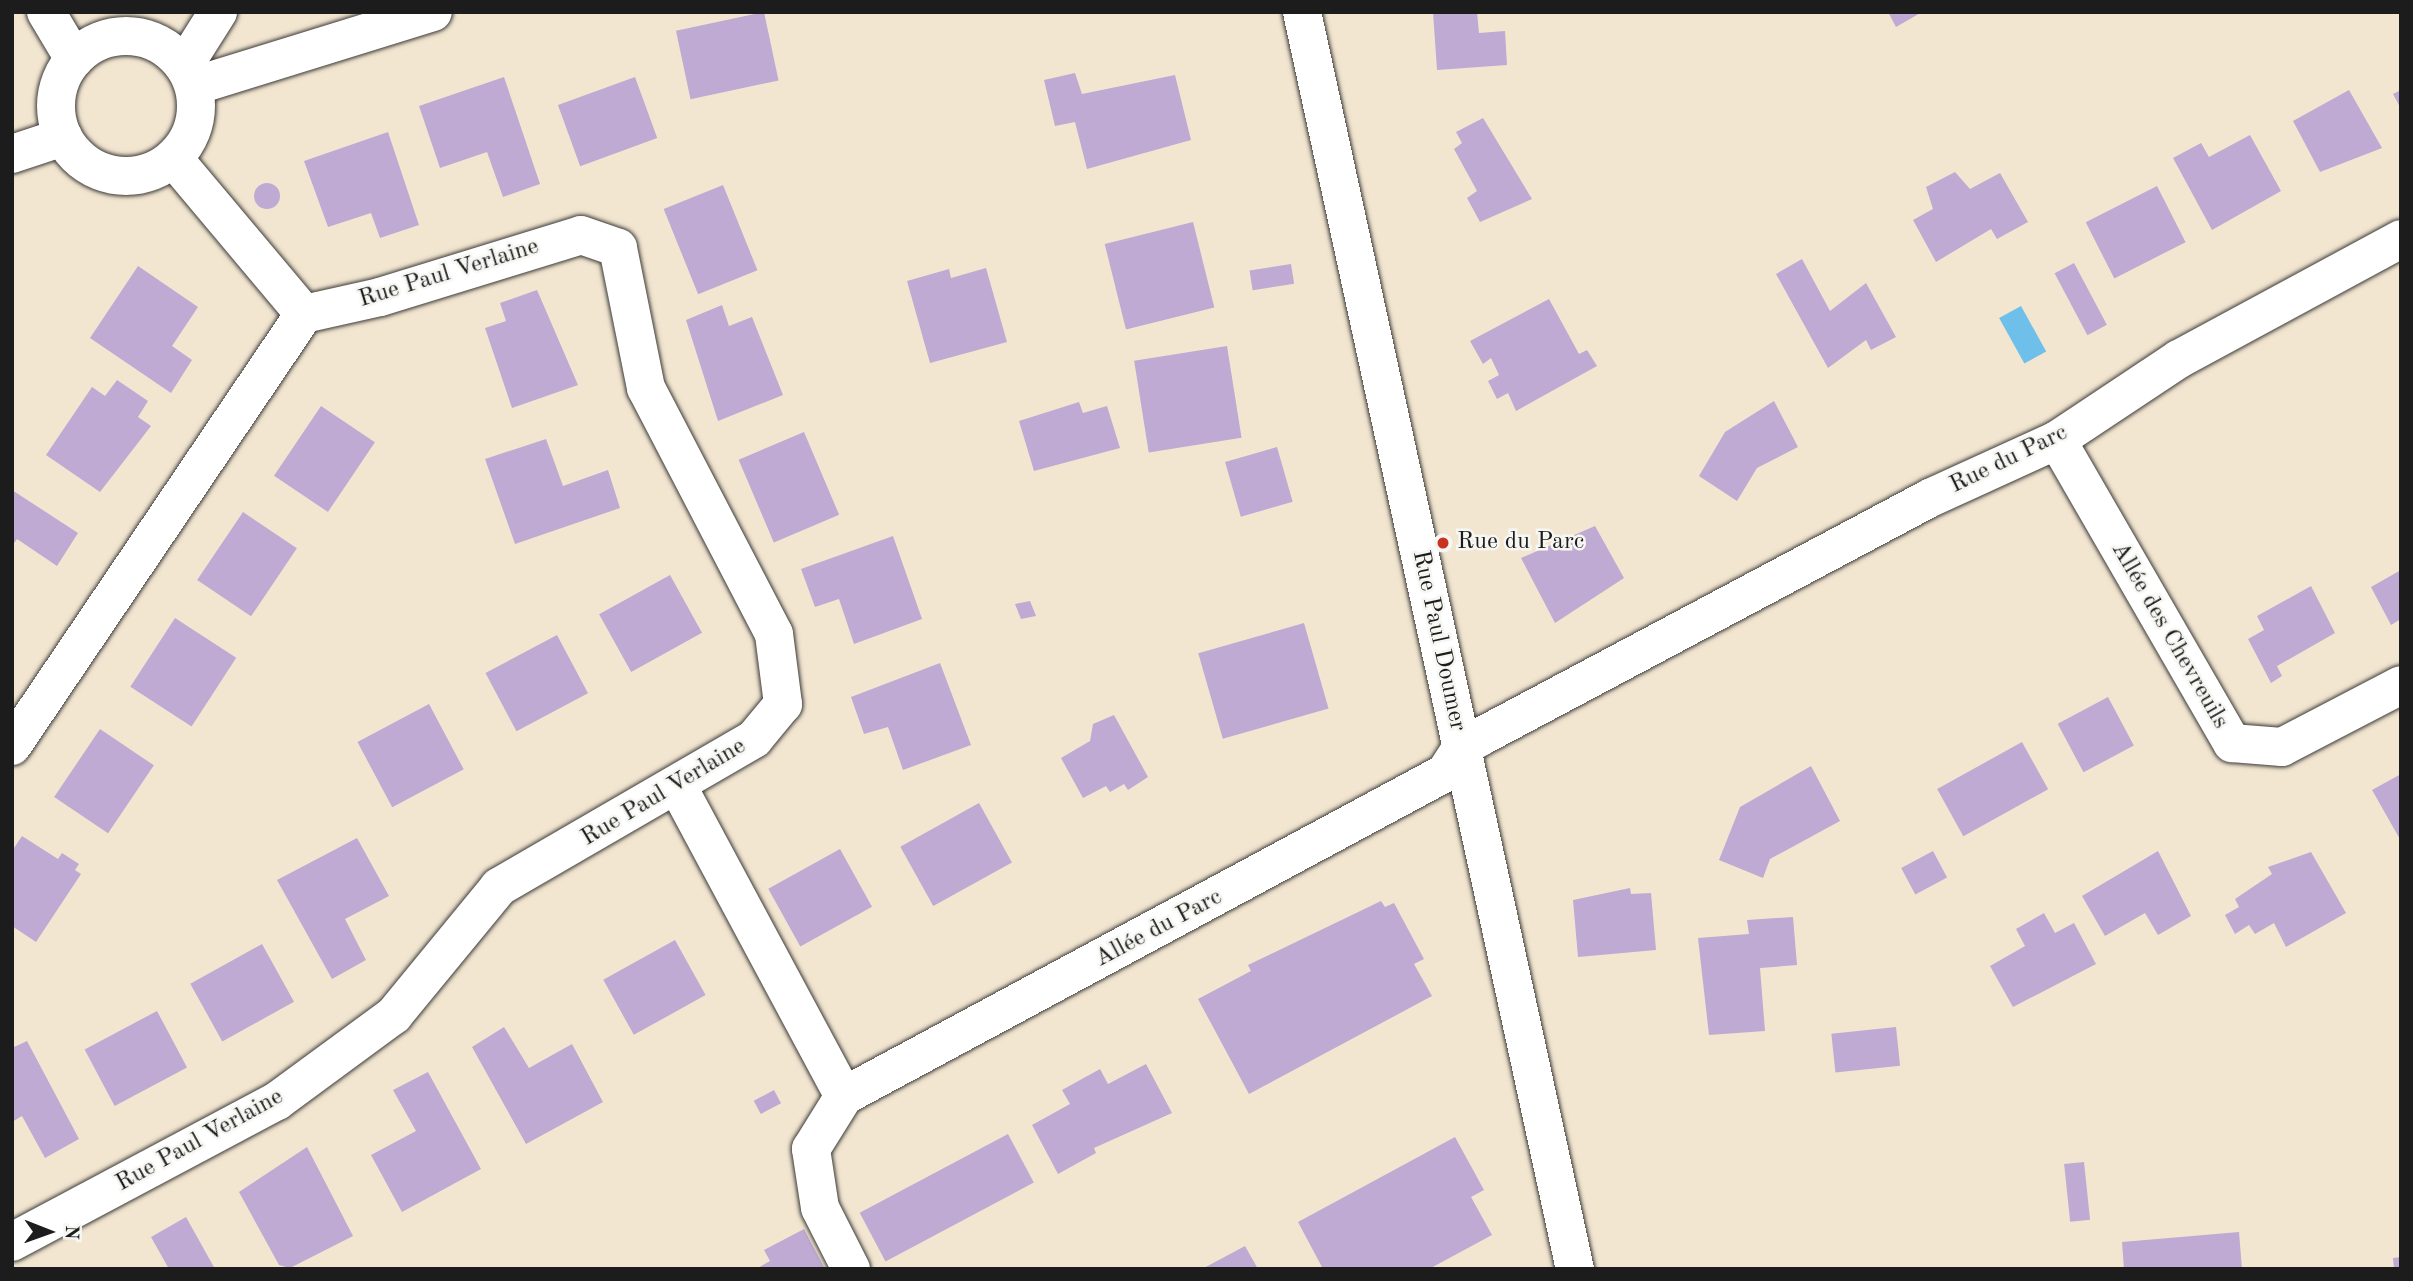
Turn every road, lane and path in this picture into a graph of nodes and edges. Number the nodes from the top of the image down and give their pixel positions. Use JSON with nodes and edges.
{"nodes":[{"id":1,"x":46,"y":12,"type":"edge"},
{"id":2,"x":218,"y":12,"type":"edge"},
{"id":3,"x":433,"y":12,"type":"edge"},
{"id":4,"x":1302,"y":12,"type":"edge"},
{"id":5,"x":74,"y":59,"type":"junction"},
{"id":6,"x":189,"y":76,"type":"junction"},
{"id":7,"x":63,"y":137,"type":"junction"},
{"id":8,"x":12,"y":154,"type":"edge"},
{"id":9,"x":174,"y":159,"type":"junction"},
{"id":10,"x":2401,"y":239,"type":"edge"},
{"id":11,"x":304,"y":314,"type":"junction"},
{"id":12,"x":2057,"y":440,"type":"junction"},
{"id":13,"x":2401,"y":685,"type":"edge"},
{"id":14,"x":12,"y":746,"type":"edge"},
{"id":15,"x":1461,"y":748,"type":"junction"},
{"id":16,"x":678,"y":787,"type":"junction"},
{"id":17,"x":844,"y":1096,"type":"junction"},
{"id":18,"x":12,"y":1242,"type":"edge"},
{"id":19,"x":851,"y":1269,"type":"edge"},
{"id":20,"x":1575,"y":1269,"type":"edge"}],
"edges":[{"from":1,"to":5,"type":"street"},
{"from":2,"to":6,"type":"street"},
{"from":3,"to":6,"type":"street"},
{"from":4,"to":15,"type":"street","name":"Rue Paul Doumer"},
{"from":5,"to":6,"type":"street"},
{"from":5,"to":7,"type":"street"},
{"from":6,"to":9,"type":"street"},
{"from":7,"to":8,"type":"street"},
{"from":7,"to":9,"type":"street"},
{"from":9,"to":11,"type":"street"},
{"from":10,"to":12,"type":"street","name":"Rue du Parc"},
{"from":11,"to":14,"type":"street"},
{"from":11,"to":16,"type":"street","name":"Rue Paul Verlaine"},
{"from":12,"to":13,"type":"street","name":"Allée des Chevreuils"},
{"from":12,"to":15,"type":"street","name":"Rue du Parc"},
{"from":15,"to":17,"type":"street","name":"Allée du Parc"},
{"from":15,"to":20,"type":"street","name":"Rue Paul Doumer"},
{"from":16,"to":17,"type":"street"},
{"from":16,"to":18,"type":"street","name":"Rue Paul Verlaine"},
{"from":17,"to":19,"type":"street"}]}
